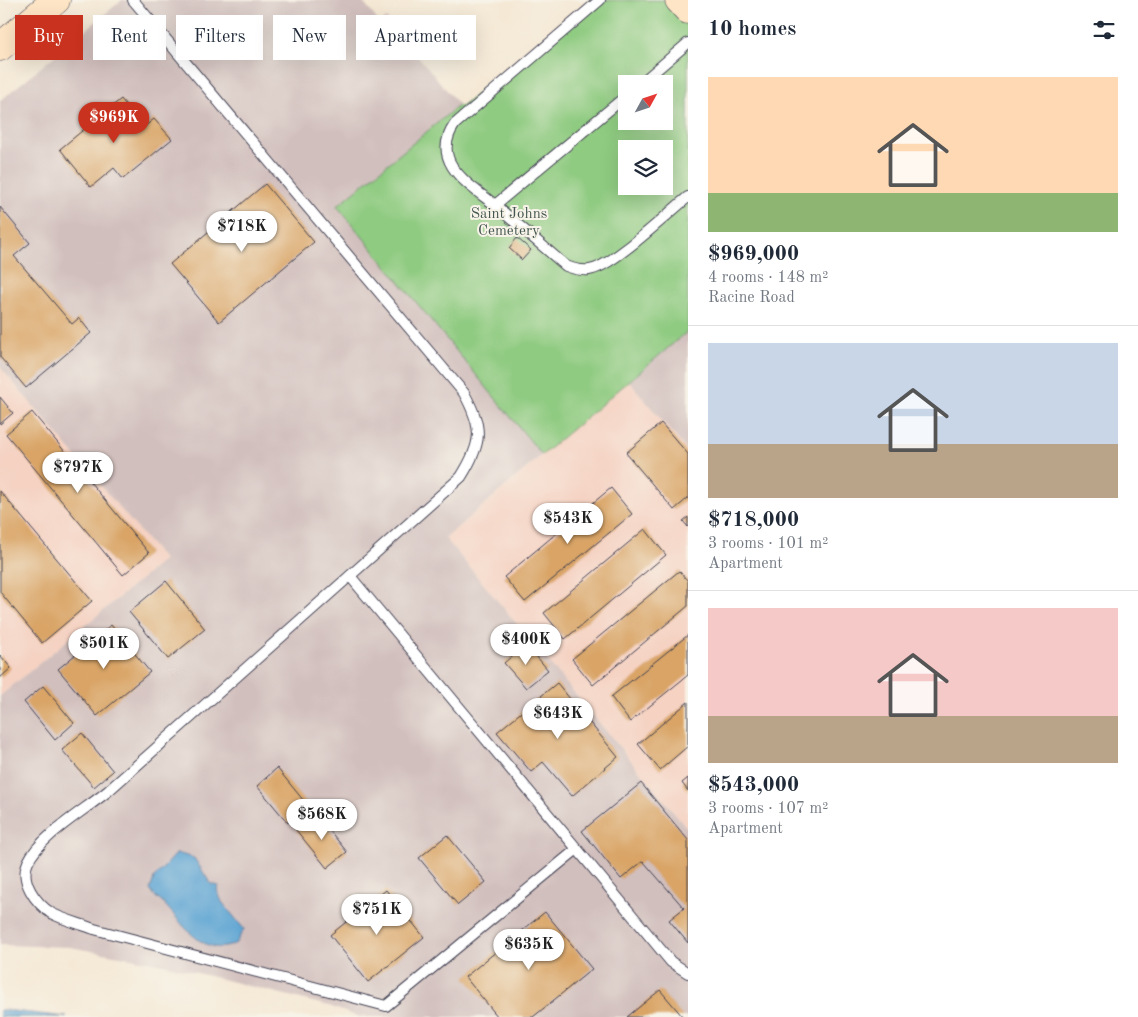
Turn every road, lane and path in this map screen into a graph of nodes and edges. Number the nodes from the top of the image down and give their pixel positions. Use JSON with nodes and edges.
{"nodes":[{"id":1,"x":56,"y":0,"type":"edge"},
{"id":2,"x":133,"y":0,"type":"edge"},
{"id":3,"x":600,"y":0,"type":"edge"},
{"id":4,"x":679,"y":0,"type":"edge"},
{"id":5,"x":688,"y":10,"type":"edge"},
{"id":6,"x":688,"y":43,"type":"edge"},
{"id":7,"x":0,"y":47,"type":"edge"},
{"id":8,"x":651,"y":75,"type":"edge"},
{"id":9,"x":618,"y":103,"type":"edge"},
{"id":10,"x":688,"y":197,"type":"edge"},
{"id":11,"x":495,"y":205,"type":"junction"},
{"id":12,"x":350,"y":576,"type":"junction"},
{"id":13,"x":577,"y":849,"type":"junction"},
{"id":14,"x":688,"y":974,"type":"edge"}],
"edges":[{"from":1,"to":7,"type":"main road"},
{"from":2,"to":12,"type":"lane"},
{"from":3,"to":11,"type":"lane"},
{"from":4,"to":5,"type":"main road"},
{"from":6,"to":8,"type":"lane"},
{"from":9,"to":11,"type":"lane"},
{"from":10,"to":11,"type":"lane"},
{"from":12,"to":13,"type":"lane"},
{"from":12,"to":13,"type":"lane"},
{"from":13,"to":14,"type":"lane"}]}
